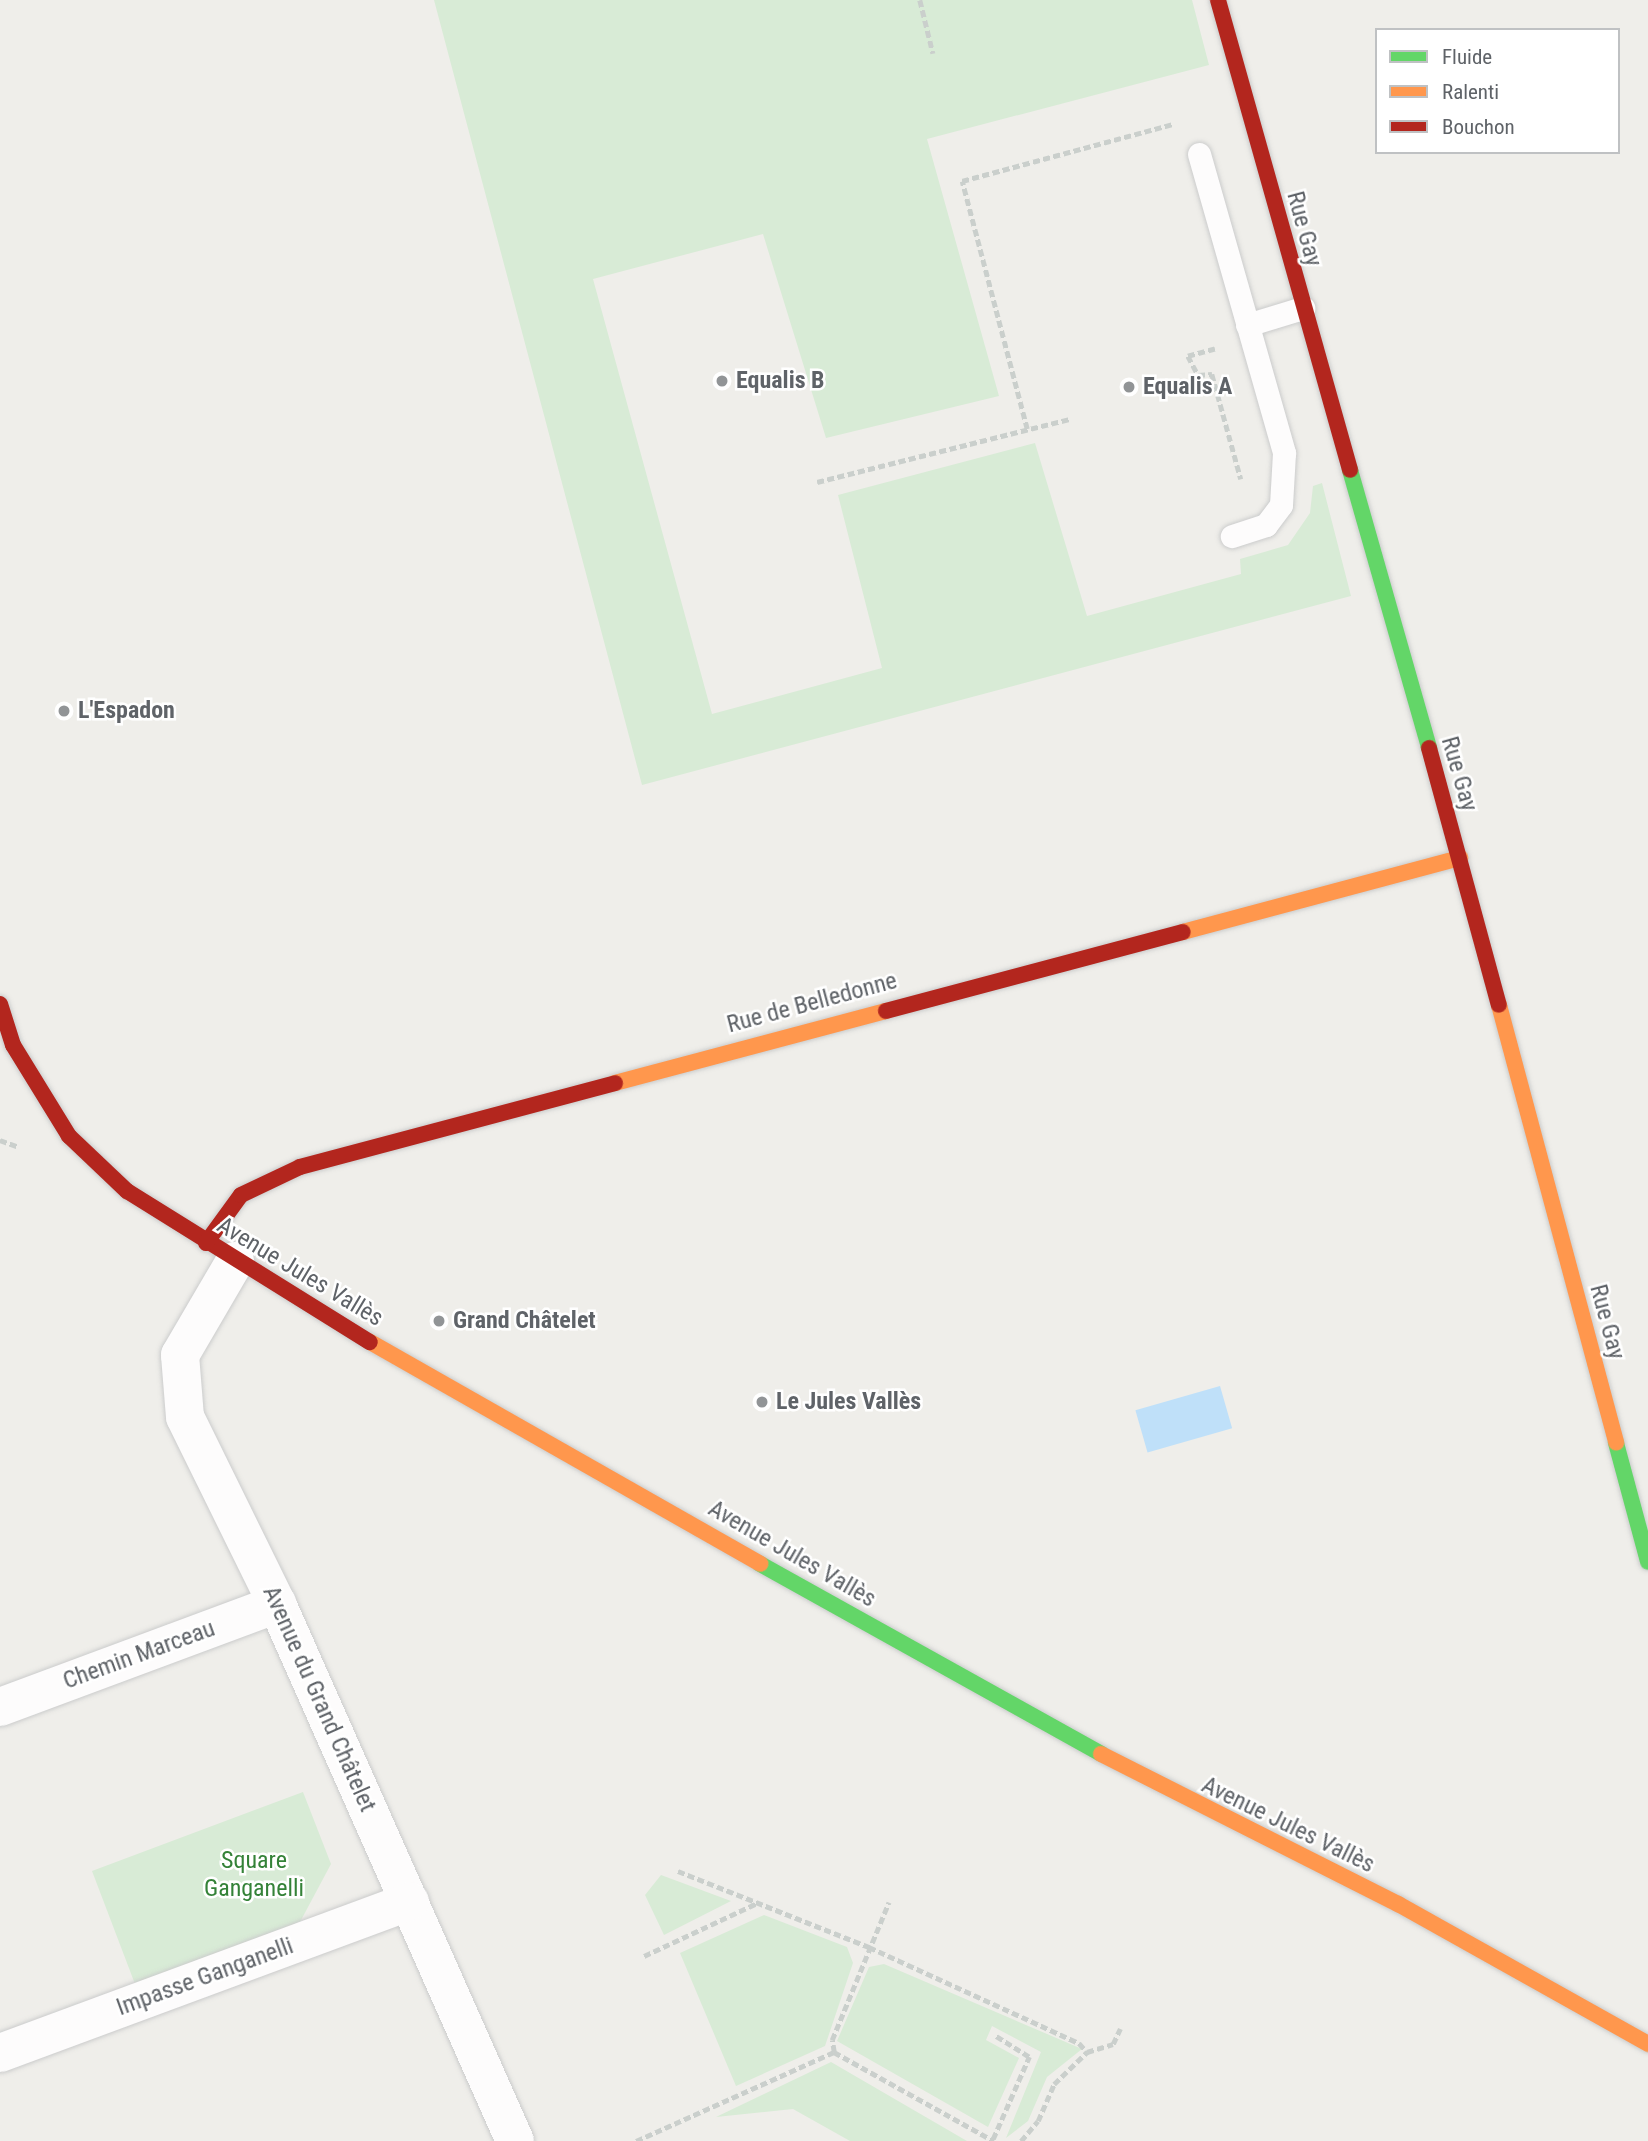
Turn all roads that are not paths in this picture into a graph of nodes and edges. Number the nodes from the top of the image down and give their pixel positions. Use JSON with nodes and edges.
{"nodes":[{"id":1,"x":1218,"y":0,"type":"edge"},
{"id":2,"x":1199,"y":154,"type":"road end"},
{"id":3,"x":1303,"y":309,"type":"junction"},
{"id":4,"x":1247,"y":325,"type":"junction"},
{"id":5,"x":1232,"y":536,"type":"dead end"},
{"id":6,"x":1460,"y":858,"type":"junction"},
{"id":7,"x":0,"y":1004,"type":"edge"},
{"id":8,"x":221,"y":1252,"type":"junction"},
{"id":9,"x":1648,"y":1562,"type":"edge"},
{"id":10,"x":277,"y":1604,"type":"junction"},
{"id":11,"x":0,"y":1707,"type":"edge"},
{"id":12,"x":410,"y":1901,"type":"junction"},
{"id":13,"x":1648,"y":2043,"type":"edge"},
{"id":14,"x":0,"y":2053,"type":"edge"},
{"id":15,"x":515,"y":2141,"type":"edge"}],
"edges":[{"from":1,"to":3,"type":"street","name":"Rue Gay"},
{"from":2,"to":4,"type":"lane"},
{"from":3,"to":4,"type":"lane"},
{"from":3,"to":6,"type":"street","name":"Rue Gay"},
{"from":4,"to":5,"type":"lane"},
{"from":6,"to":8,"type":"street","name":"Rue de Belledonne"},
{"from":6,"to":9,"type":"street","name":"Rue Gay"},
{"from":7,"to":8,"type":"street","name":"Avenue Jules Vallès"},
{"from":8,"to":10,"type":"street","name":"Avenue du Grand Châtelet"},
{"from":8,"to":13,"type":"street","name":"Avenue Jules Vallès"},
{"from":10,"to":11,"type":"street","name":"Chemin Marceau"},
{"from":10,"to":12,"type":"street","name":"Avenue du Grand Châtelet"},
{"from":12,"to":14,"type":"street","name":"Impasse Ganganelli"},
{"from":12,"to":15,"type":"street","name":"Avenue du Grand Châtelet"}]}
